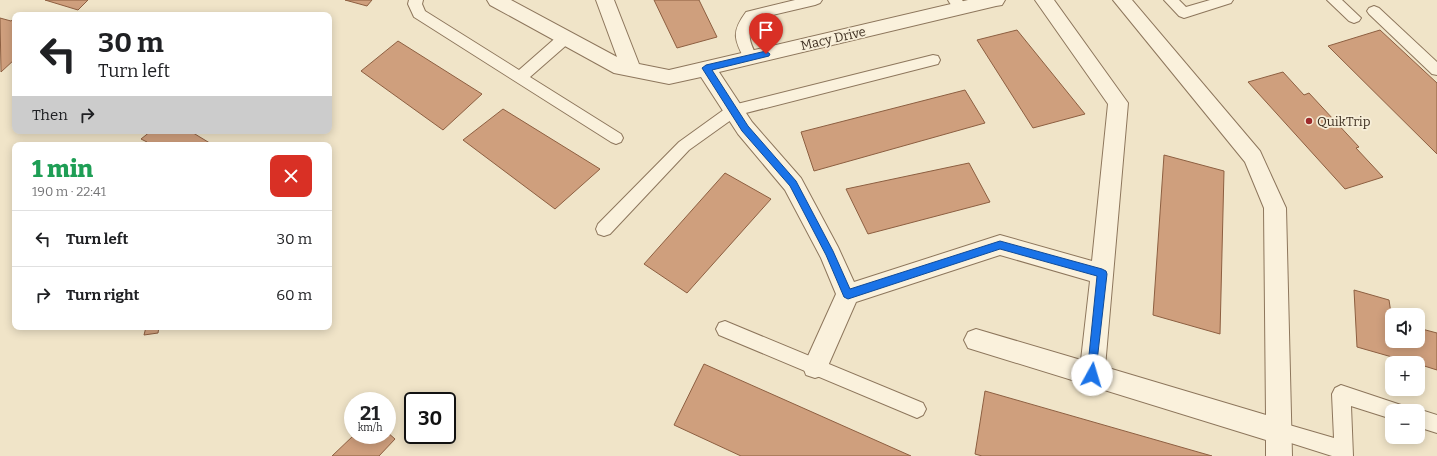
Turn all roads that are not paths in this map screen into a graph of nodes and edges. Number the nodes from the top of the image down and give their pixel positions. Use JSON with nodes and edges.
{"nodes":[{"id":1,"x":416,"y":0,"type":"edge"},
{"id":2,"x":496,"y":0,"type":"edge"},
{"id":3,"x":605,"y":0,"type":"edge"},
{"id":4,"x":815,"y":0,"type":"edge"},
{"id":5,"x":996,"y":0,"type":"edge"},
{"id":6,"x":1044,"y":0,"type":"edge"},
{"id":7,"x":1122,"y":0,"type":"edge"},
{"id":8,"x":1171,"y":0,"type":"edge"},
{"id":9,"x":1226,"y":0,"type":"edge"},
{"id":10,"x":1334,"y":0,"type":"edge"},
{"id":11,"x":958,"y":4,"type":"edge"},
{"id":12,"x":1374,"y":11,"type":"dead end"},
{"id":13,"x":1354,"y":18,"type":"dead end"},
{"id":14,"x":565,"y":38,"type":"junction"},
{"id":15,"x":751,"y":58,"type":"junction"},
{"id":16,"x":933,"y":60,"type":"dead end"},
{"id":17,"x":706,"y":68,"type":"junction"},
{"id":18,"x":632,"y":70,"type":"junction"},
{"id":19,"x":1437,"y":70,"type":"edge"},
{"id":20,"x":520,"y":77,"type":"junction"},
{"id":21,"x":734,"y":110,"type":"junction"},
{"id":22,"x":616,"y":138,"type":"dead end"},
{"id":23,"x":604,"y":229,"type":"dead end"},
{"id":24,"x":1102,"y":274,"type":"junction"},
{"id":25,"x":848,"y":294,"type":"junction"},
{"id":26,"x":725,"y":329,"type":"dead end"},
{"id":27,"x":976,"y":340,"type":"dead end"},
{"id":28,"x":815,"y":367,"type":"junction"},
{"id":29,"x":1092,"y":375,"type":"junction"},
{"id":30,"x":1385,"y":408,"type":"edge"},
{"id":31,"x":917,"y":409,"type":"dead end"},
{"id":32,"x":1425,"y":420,"type":"edge"},
{"id":33,"x":1437,"y":424,"type":"edge"},
{"id":34,"x":1278,"y":431,"type":"junction"},
{"id":35,"x":1343,"y":453,"type":"edge"},
{"id":36,"x":1279,"y":456,"type":"edge"}],
"edges":[{"from":1,"to":20,"type":"lane"},
{"from":2,"to":14,"type":"street","name":"Macy Drive"},
{"from":3,"to":18,"type":"street"},
{"from":4,"to":15,"type":"lane"},
{"from":5,"to":11,"type":"street","name":"Macy Drive"},
{"from":6,"to":24,"type":"street"},
{"from":7,"to":34,"type":"street"},
{"from":8,"to":9,"type":"lane"},
{"from":10,"to":13,"type":"lane"},
{"from":11,"to":15,"type":"street","name":"Macy Drive"},
{"from":12,"to":19,"type":"lane"},
{"from":14,"to":18,"type":"street","name":"Macy Drive"},
{"from":14,"to":20,"type":"lane"},
{"from":15,"to":17,"type":"street","name":"Macy Drive"},
{"from":16,"to":21,"type":"lane"},
{"from":17,"to":18,"type":"street","name":"Macy Drive"},
{"from":17,"to":21,"type":"street"},
{"from":20,"to":22,"type":"lane"},
{"from":21,"to":23,"type":"lane"},
{"from":21,"to":25,"type":"street"},
{"from":24,"to":25,"type":"street"},
{"from":24,"to":29,"type":"street"},
{"from":25,"to":28,"type":"street"},
{"from":26,"to":28,"type":"lane"},
{"from":27,"to":29,"type":"street"},
{"from":28,"to":31,"type":"lane"},
{"from":29,"to":34,"type":"street"},
{"from":30,"to":35,"type":"lane"},
{"from":32,"to":33,"type":"lane"},
{"from":34,"to":35,"type":"lane"},
{"from":34,"to":36,"type":"street"}]}
